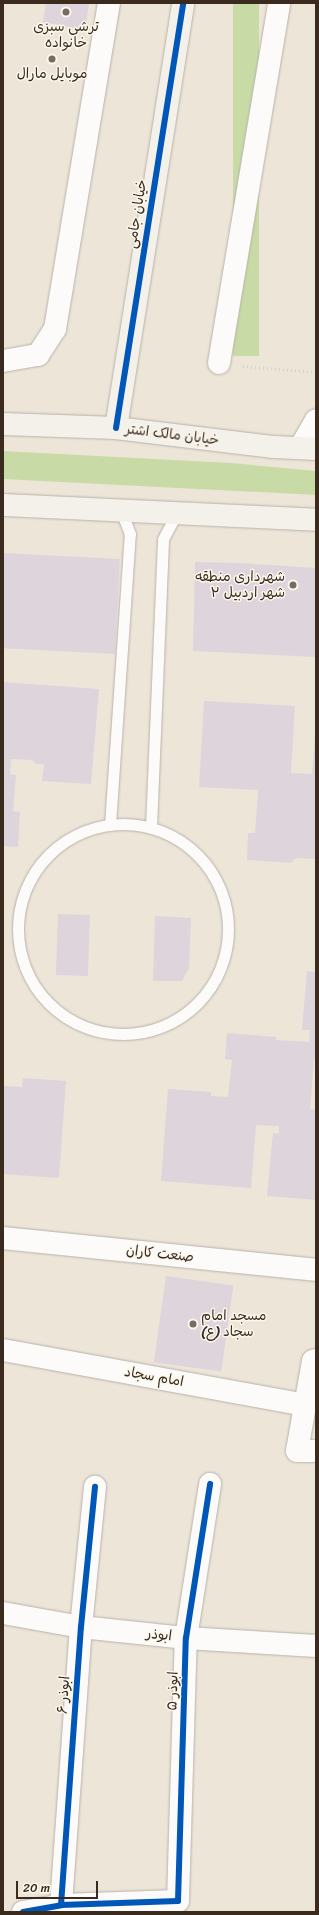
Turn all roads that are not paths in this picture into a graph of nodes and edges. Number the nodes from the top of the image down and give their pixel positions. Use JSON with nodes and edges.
{"nodes":[{"id":1,"x":109,"y":3,"type":"edge"},
{"id":2,"x":183,"y":3,"type":"edge"},
{"id":3,"x":279,"y":3,"type":"edge"},
{"id":4,"x":3,"y":362,"type":"edge"},
{"id":5,"x":219,"y":364,"type":"road end"},
{"id":6,"x":316,"y":420,"type":"edge"},
{"id":7,"x":3,"y":424,"type":"edge"},
{"id":8,"x":116,"y":428,"type":"junction"},
{"id":9,"x":308,"y":448,"type":"edge"},
{"id":10,"x":3,"y":505,"type":"edge"},
{"id":11,"x":120,"y":511,"type":"junction"},
{"id":12,"x":177,"y":513,"type":"junction"},
{"id":13,"x":316,"y":520,"type":"edge"},
{"id":14,"x":110,"y":825,"type":"junction"},
{"id":15,"x":151,"y":827,"type":"junction"},
{"id":16,"x":3,"y":1238,"type":"edge"},
{"id":17,"x":316,"y":1270,"type":"edge"},
{"id":18,"x":3,"y":1350,"type":"edge"},
{"id":19,"x":316,"y":1360,"type":"edge"},
{"id":20,"x":305,"y":1405,"type":"junction"},
{"id":21,"x":306,"y":1451,"type":"edge"},
{"id":22,"x":210,"y":1484,"type":"dead end"},
{"id":23,"x":95,"y":1487,"type":"dead end"},
{"id":24,"x":3,"y":1612,"type":"edge"},
{"id":25,"x":81,"y":1627,"type":"junction"},
{"id":26,"x":186,"y":1638,"type":"junction"},
{"id":27,"x":316,"y":1646,"type":"edge"},
{"id":28,"x":61,"y":1905,"type":"junction"},
{"id":29,"x":23,"y":1912,"type":"edge"}],
"edges":[{"from":1,"to":4,"type":"street"},
{"from":2,"to":8,"type":"main road","name":"خیابان جامی"},
{"from":3,"to":5,"type":"street"},
{"from":6,"to":9,"type":"street"},
{"from":7,"to":8,"type":"main road","name":"خیابان مالک اشتر"},
{"from":8,"to":9,"type":"main road","name":"خیابان مالک اشتر"},
{"from":10,"to":11,"type":"main road"},
{"from":11,"to":12,"type":"main road"},
{"from":11,"to":14,"type":"lane"},
{"from":12,"to":13,"type":"main road"},
{"from":12,"to":15,"type":"lane"},
{"from":14,"to":15,"type":"lane"},
{"from":14,"to":15,"type":"lane"},
{"from":16,"to":17,"type":"street","name":"صنعت کاران"},
{"from":18,"to":20,"type":"street","name":"امام سجاد"},
{"from":19,"to":20,"type":"street"},
{"from":20,"to":21,"type":"street"},
{"from":22,"to":26,"type":"street","name":"ابوذر ۵"},
{"from":23,"to":25,"type":"street","name":"ابوذر ۶"},
{"from":24,"to":25,"type":"street","name":"ابوذر"},
{"from":25,"to":26,"type":"street","name":"ابوذر"},
{"from":25,"to":28,"type":"street","name":"ابوذر ۶"},
{"from":26,"to":27,"type":"street","name":"ابوذر"},
{"from":26,"to":28,"type":"street","name":"ابوذر ۵"},
{"from":28,"to":29,"type":"street"}]}
